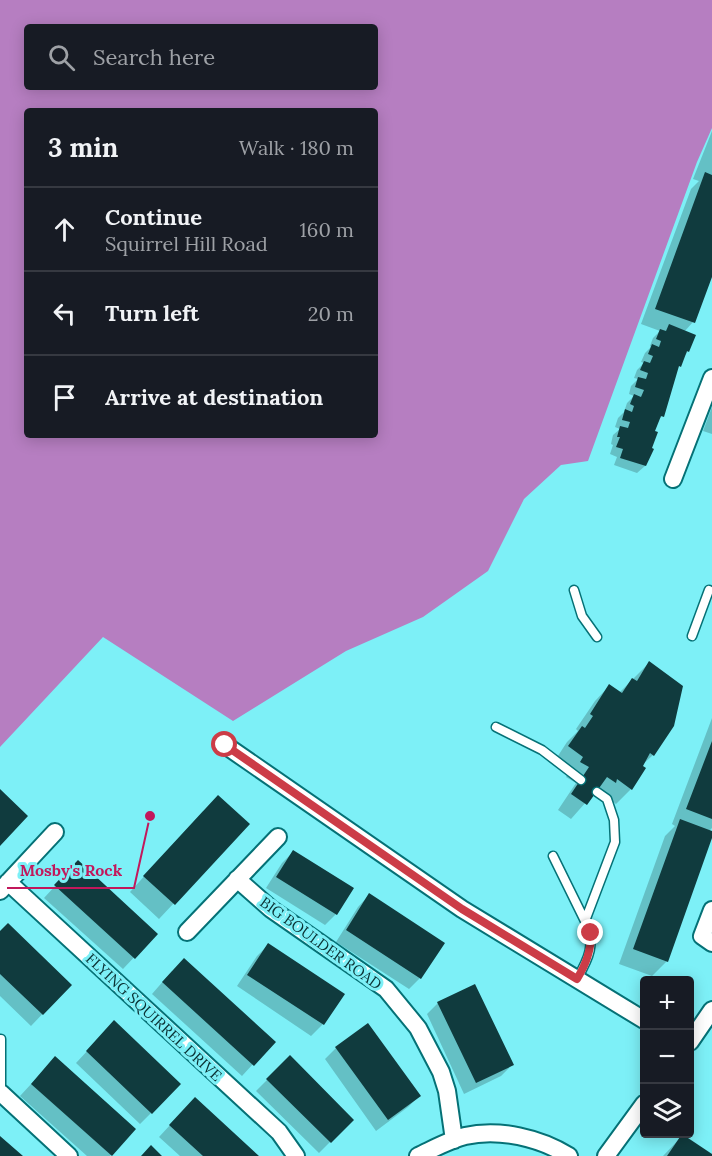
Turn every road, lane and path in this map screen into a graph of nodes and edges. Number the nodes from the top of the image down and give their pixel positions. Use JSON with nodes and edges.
{"nodes":[{"id":1,"x":712,"y":378,"type":"edge"},
{"id":2,"x":673,"y":479,"type":"dead end"},
{"id":3,"x":574,"y":590,"type":"dead end"},
{"id":4,"x":709,"y":590,"type":"dead end"},
{"id":5,"x":692,"y":636,"type":"dead end"},
{"id":6,"x":597,"y":637,"type":"dead end"},
{"id":7,"x":496,"y":727,"type":"dead end"},
{"id":8,"x":225,"y":745,"type":"dead end"},
{"id":9,"x":581,"y":780,"type":"dead end"},
{"id":10,"x":597,"y":792,"type":"dead end"},
{"id":11,"x":55,"y":832,"type":"dead end"},
{"id":12,"x":278,"y":837,"type":"dead end"},
{"id":13,"x":553,"y":856,"type":"dead end"},
{"id":14,"x":237,"y":879,"type":"junction"},
{"id":15,"x":4,"y":887,"type":"edge"},
{"id":16,"x":712,"y":910,"type":"edge"},
{"id":17,"x":585,"y":921,"type":"junction"},
{"id":18,"x":187,"y":932,"type":"dead end"},
{"id":19,"x":712,"y":943,"type":"edge"},
{"id":20,"x":577,"y":979,"type":"junction"},
{"id":21,"x":712,"y":1010,"type":"edge"},
{"id":22,"x":640,"y":1017,"type":"edge"},
{"id":23,"x":694,"y":1036,"type":"edge"},
{"id":24,"x":1,"y":1039,"type":"edge"},
{"id":25,"x":0,"y":1093,"type":"edge"},
{"id":26,"x":640,"y":1111,"type":"edge"},
{"id":27,"x":454,"y":1140,"type":"junction"},
{"id":28,"x":69,"y":1156,"type":"edge"},
{"id":29,"x":296,"y":1156,"type":"edge"},
{"id":30,"x":418,"y":1156,"type":"edge"},
{"id":31,"x":569,"y":1156,"type":"edge"},
{"id":32,"x":606,"y":1156,"type":"edge"}],
"edges":[{"from":1,"to":2,"type":"street"},
{"from":3,"to":6,"type":"lane"},
{"from":4,"to":5,"type":"lane"},
{"from":7,"to":9,"type":"lane"},
{"from":8,"to":20,"type":"street"},
{"from":10,"to":17,"type":"lane"},
{"from":11,"to":15,"type":"street","name":"FLYING SQUIRREL DRIVE"},
{"from":12,"to":14,"type":"street"},
{"from":13,"to":17,"type":"lane"},
{"from":14,"to":18,"type":"street"},
{"from":14,"to":27,"type":"street","name":"BIG BOULDER ROAD"},
{"from":15,"to":29,"type":"street","name":"FLYING SQUIRREL DRIVE"},
{"from":16,"to":19,"type":"street"},
{"from":17,"to":20,"type":"lane"},
{"from":20,"to":22,"type":"street"},
{"from":21,"to":23,"type":"street"},
{"from":24,"to":25,"type":"lane"},
{"from":25,"to":28,"type":"street"},
{"from":26,"to":32,"type":"street"},
{"from":27,"to":30,"type":"street"},
{"from":27,"to":31,"type":"street"}]}
